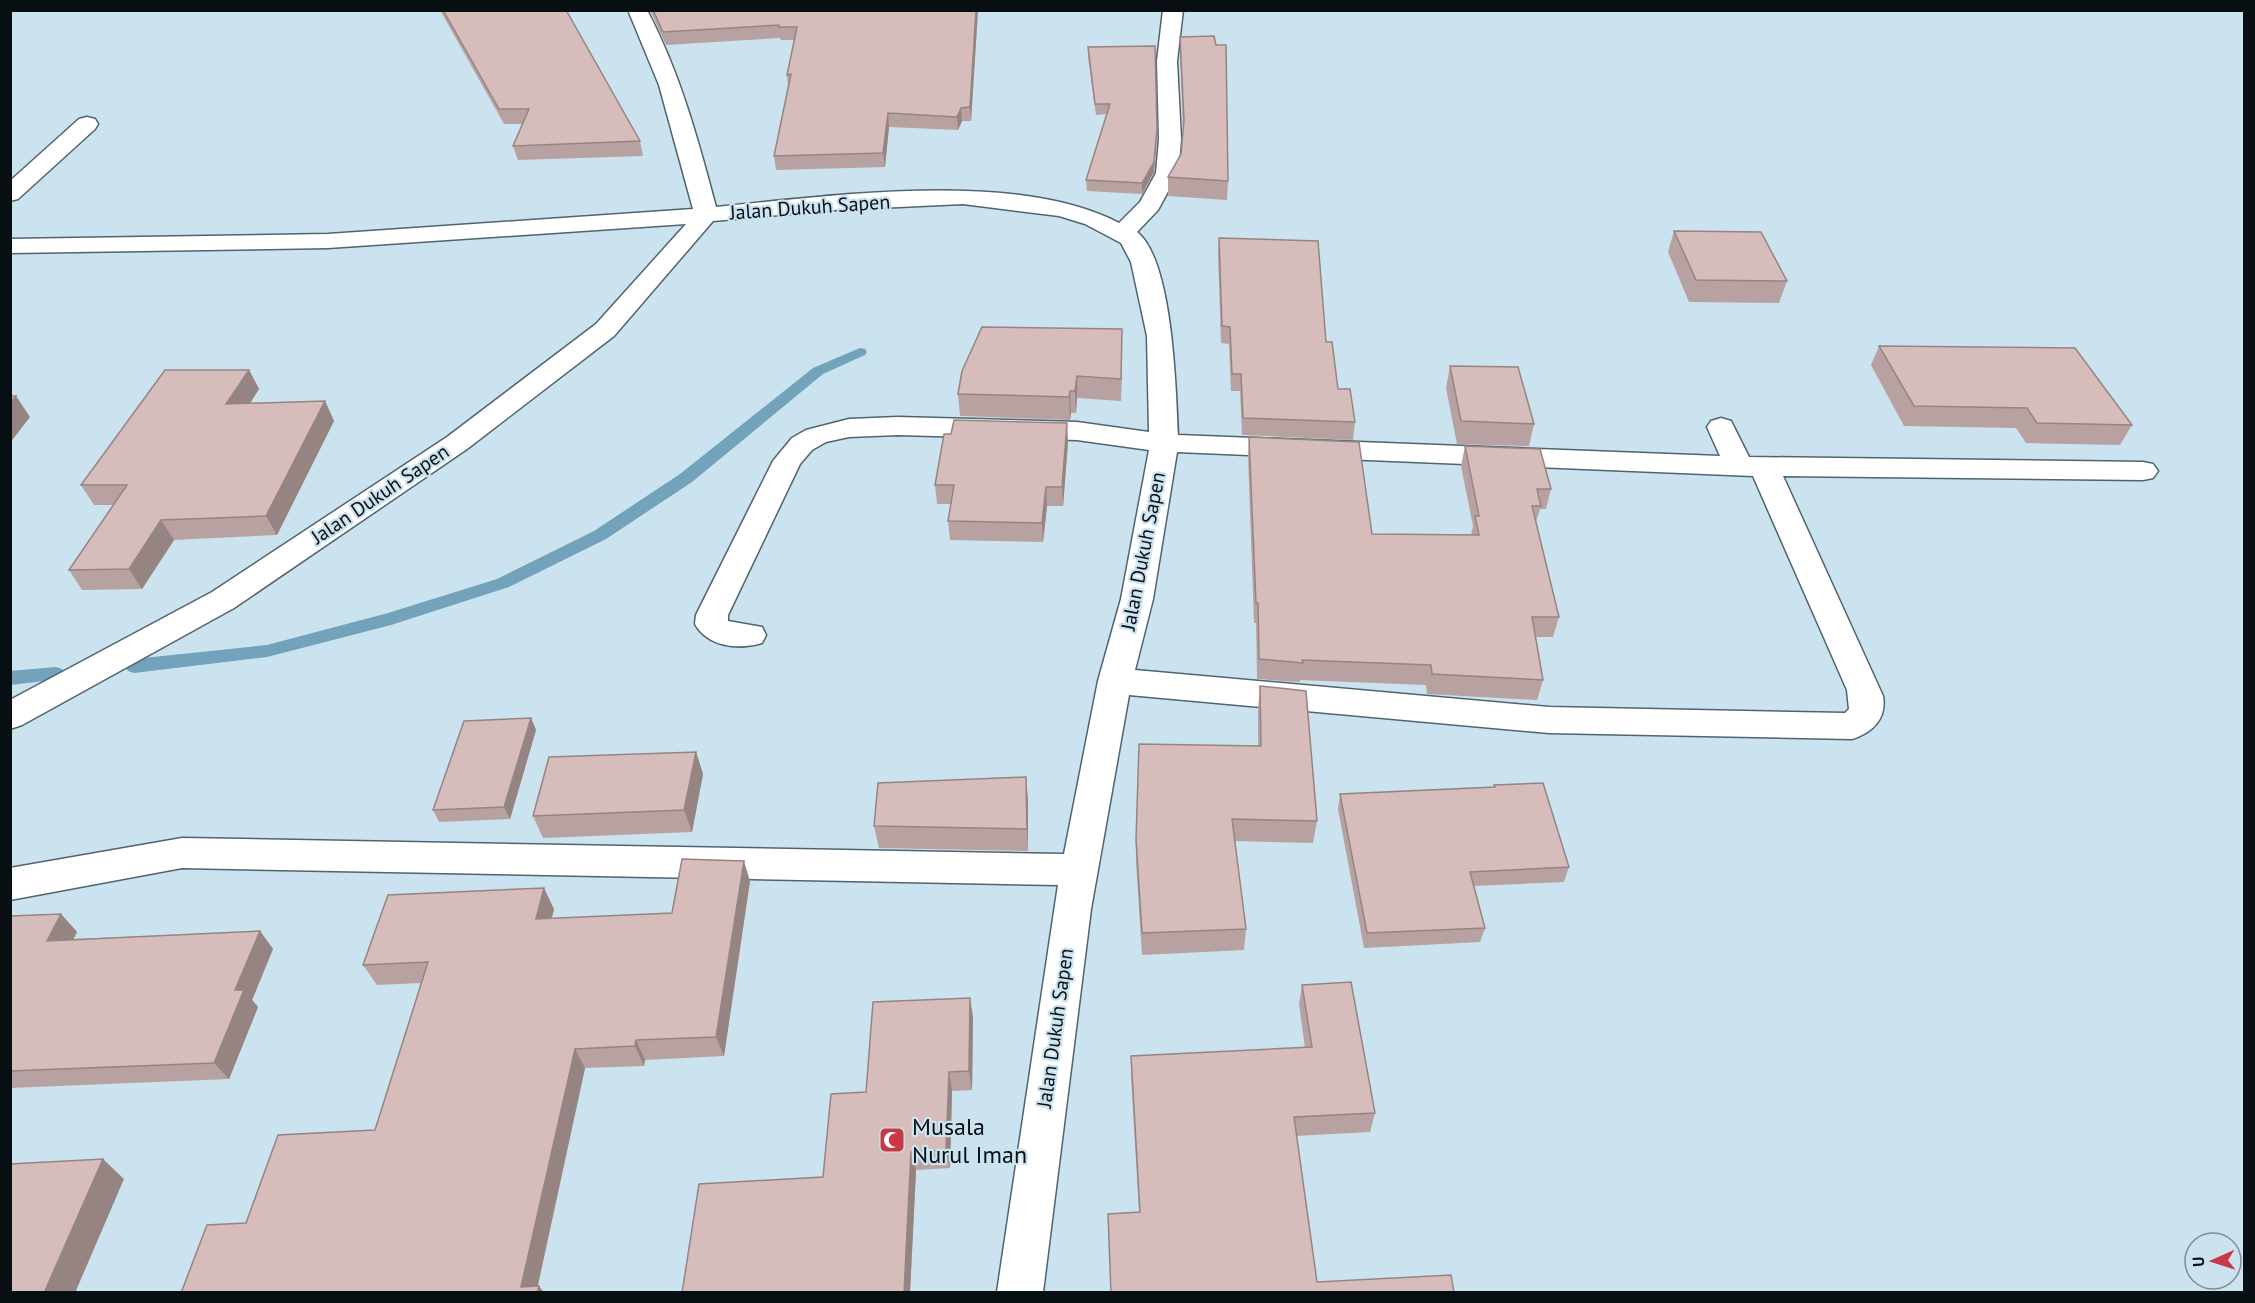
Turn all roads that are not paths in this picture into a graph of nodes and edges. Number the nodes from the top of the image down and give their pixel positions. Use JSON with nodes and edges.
{"nodes":[{"id":1,"x":637,"y":10,"type":"edge"},
{"id":2,"x":1173,"y":10,"type":"edge"},
{"id":3,"x":87,"y":124,"type":"dead end"},
{"id":4,"x":10,"y":194,"type":"edge"},
{"id":5,"x":706,"y":215,"type":"junction"},
{"id":6,"x":1122,"y":234,"type":"junction"},
{"id":7,"x":10,"y":246,"type":"edge"},
{"id":8,"x":1721,"y":427,"type":"dead end"},
{"id":9,"x":1164,"y":443,"type":"junction"},
{"id":10,"x":1751,"y":466,"type":"junction"},
{"id":11,"x":2143,"y":471,"type":"dead end"},
{"id":12,"x":750,"y":635,"type":"dead end"},
{"id":13,"x":1115,"y":681,"type":"junction"},
{"id":14,"x":10,"y":716,"type":"edge"},
{"id":15,"x":1078,"y":870,"type":"junction"},
{"id":16,"x":10,"y":884,"type":"edge"},
{"id":17,"x":1020,"y":1293,"type":"edge"}],
"edges":[{"from":1,"to":5,"type":"street","name":"Jalan Dukuh Sapen"},
{"from":2,"to":6,"type":"street"},
{"from":3,"to":4,"type":"street"},
{"from":5,"to":6,"type":"street","name":"Jalan Dukuh Sapen"},
{"from":5,"to":7,"type":"street"},
{"from":5,"to":14,"type":"street","name":"Jalan Dukuh Sapen"},
{"from":6,"to":9,"type":"street","name":"Jalan Dukuh Sapen"},
{"from":8,"to":10,"type":"street"},
{"from":9,"to":10,"type":"street"},
{"from":9,"to":12,"type":"street"},
{"from":9,"to":13,"type":"street","name":"Jalan Dukuh Sapen"},
{"from":10,"to":11,"type":"street"},
{"from":10,"to":13,"type":"street"},
{"from":13,"to":15,"type":"street","name":"Jalan Dukuh Sapen"},
{"from":15,"to":16,"type":"street"},
{"from":15,"to":17,"type":"street","name":"Jalan Dukuh Sapen"}]}
